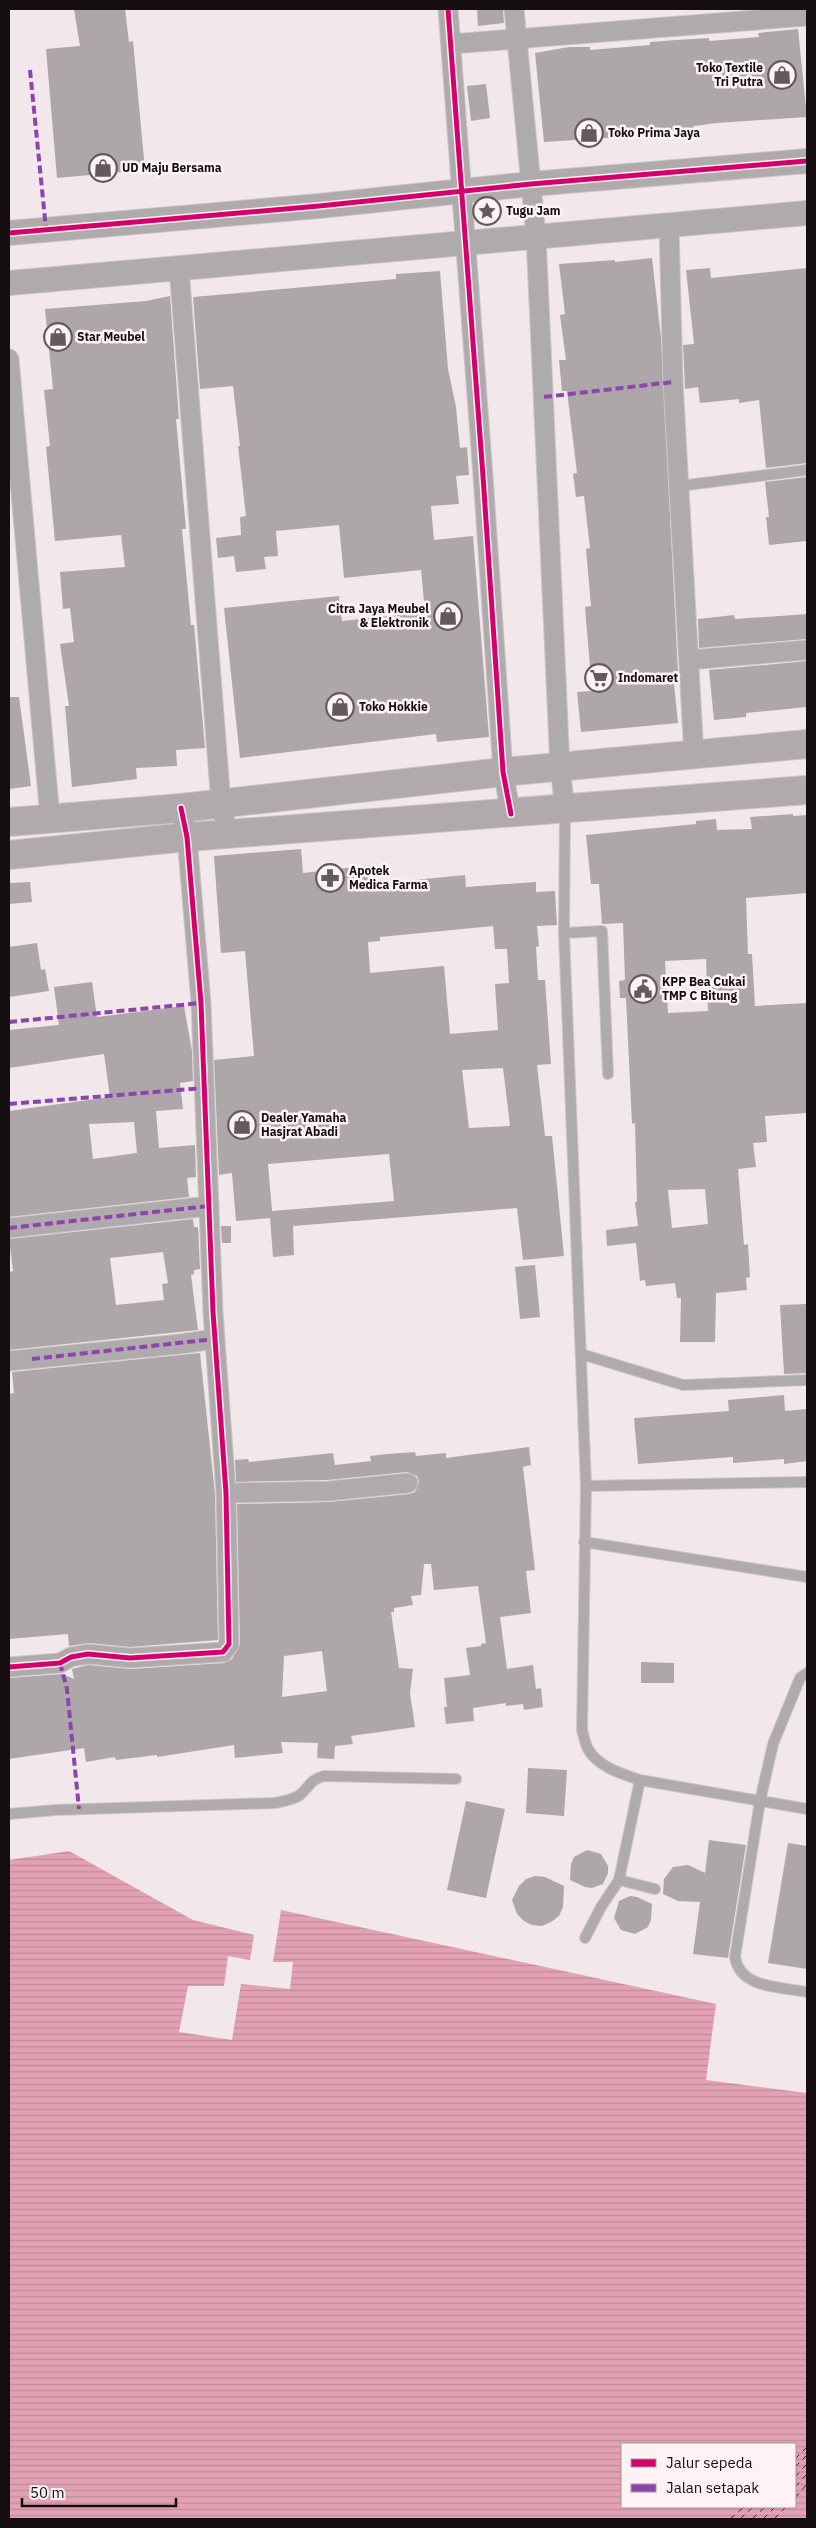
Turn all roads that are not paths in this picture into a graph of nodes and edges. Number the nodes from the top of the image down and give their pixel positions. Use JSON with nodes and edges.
{"nodes":[{"id":1,"x":448,"y":9,"type":"edge"},
{"id":2,"x":514,"y":9,"type":"edge"},
{"id":3,"x":807,"y":16,"type":"edge"},
{"id":4,"x":517,"y":40,"type":"junction"},
{"id":5,"x":451,"y":44,"type":"junction"},
{"id":6,"x":807,"y":161,"type":"edge"},
{"id":7,"x":531,"y":184,"type":"junction"},
{"id":8,"x":460,"y":191,"type":"junction"},
{"id":9,"x":807,"y":213,"type":"edge"},
{"id":10,"x":669,"y":226,"type":"junction"},
{"id":11,"x":9,"y":233,"type":"edge"},
{"id":12,"x":536,"y":236,"type":"junction"},
{"id":13,"x":465,"y":244,"type":"junction"},
{"id":14,"x":179,"y":268,"type":"junction"},
{"id":15,"x":9,"y":283,"type":"edge"},
{"id":16,"x":9,"y":359,"type":"edge"},
{"id":17,"x":807,"y":470,"type":"edge"},
{"id":18,"x":679,"y":486,"type":"junction"},
{"id":19,"x":807,"y":650,"type":"edge"},
{"id":20,"x":689,"y":660,"type":"junction"},
{"id":21,"x":807,"y":744,"type":"edge"},
{"id":22,"x":694,"y":756,"type":"junction"},
{"id":23,"x":560,"y":768,"type":"junction"},
{"id":24,"x":502,"y":772,"type":"junction"},
{"id":25,"x":807,"y":790,"type":"edge"},
{"id":26,"x":221,"y":804,"type":"junction"},
{"id":27,"x":181,"y":808,"type":"junction"},
{"id":28,"x":565,"y":809,"type":"junction"},
{"id":29,"x":511,"y":814,"type":"junction"},
{"id":30,"x":50,"y":818,"type":"junction"},
{"id":31,"x":9,"y":822,"type":"edge"},
{"id":32,"x":228,"y":834,"type":"junction"},
{"id":33,"x":187,"y":837,"type":"junction"},
{"id":34,"x":9,"y":855,"type":"edge"},
{"id":35,"x":564,"y":933,"type":"junction"},
{"id":36,"x":608,"y":1074,"type":"dead end"},
{"id":37,"x":209,"y":1206,"type":"junction"},
{"id":38,"x":9,"y":1228,"type":"edge"},
{"id":39,"x":215,"y":1339,"type":"junction"},
{"id":40,"x":581,"y":1354,"type":"junction"},
{"id":41,"x":9,"y":1361,"type":"edge"},
{"id":42,"x":807,"y":1380,"type":"edge"},
{"id":43,"x":807,"y":1482,"type":"edge"},
{"id":44,"x":408,"y":1483,"type":"dead end"},
{"id":45,"x":586,"y":1486,"type":"junction"},
{"id":46,"x":226,"y":1494,"type":"junction"},
{"id":47,"x":584,"y":1542,"type":"junction"},
{"id":48,"x":807,"y":1577,"type":"edge"},
{"id":49,"x":9,"y":1667,"type":"edge"},
{"id":50,"x":807,"y":1673,"type":"edge"},
{"id":51,"x":456,"y":1779,"type":"dead end"},
{"id":52,"x":640,"y":1780,"type":"junction"},
{"id":53,"x":760,"y":1801,"type":"junction"},
{"id":54,"x":807,"y":1809,"type":"edge"},
{"id":55,"x":9,"y":1814,"type":"edge"},
{"id":56,"x":619,"y":1880,"type":"junction"},
{"id":57,"x":655,"y":1890,"type":"dead end"},
{"id":58,"x":585,"y":1938,"type":"dead end"},
{"id":59,"x":807,"y":1992,"type":"edge"}],
"edges":[{"from":1,"to":5,"type":"street"},
{"from":2,"to":4,"type":"street"},
{"from":3,"to":4,"type":"street"},
{"from":4,"to":5,"type":"street"},
{"from":4,"to":7,"type":"street"},
{"from":5,"to":8,"type":"street"},
{"from":6,"to":7,"type":"street"},
{"from":7,"to":8,"type":"street"},
{"from":7,"to":12,"type":"street"},
{"from":8,"to":11,"type":"street"},
{"from":8,"to":13,"type":"street"},
{"from":9,"to":10,"type":"street"},
{"from":10,"to":12,"type":"street"},
{"from":10,"to":18,"type":"street"},
{"from":12,"to":13,"type":"street"},
{"from":12,"to":23,"type":"street"},
{"from":13,"to":14,"type":"street"},
{"from":13,"to":24,"type":"street"},
{"from":14,"to":15,"type":"street"},
{"from":14,"to":26,"type":"street"},
{"from":16,"to":30,"type":"street"},
{"from":17,"to":18,"type":"lane"},
{"from":18,"to":20,"type":"street"},
{"from":19,"to":20,"type":"street"},
{"from":20,"to":22,"type":"street"},
{"from":21,"to":22,"type":"highway"},
{"from":22,"to":23,"type":"highway"},
{"from":23,"to":24,"type":"highway"},
{"from":23,"to":28,"type":"street"},
{"from":24,"to":26,"type":"highway"},
{"from":24,"to":29,"type":"street"},
{"from":25,"to":28,"type":"highway"},
{"from":26,"to":27,"type":"highway"},
{"from":26,"to":32,"type":"street"},
{"from":27,"to":30,"type":"highway"},
{"from":27,"to":33,"type":"street"},
{"from":28,"to":29,"type":"highway"},
{"from":28,"to":35,"type":"lane"},
{"from":29,"to":32,"type":"highway"},
{"from":30,"to":31,"type":"highway"},
{"from":32,"to":33,"type":"highway"},
{"from":33,"to":34,"type":"highway"},
{"from":33,"to":37,"type":"street"},
{"from":35,"to":36,"type":"lane"},
{"from":35,"to":40,"type":"lane"},
{"from":37,"to":38,"type":"street"},
{"from":37,"to":39,"type":"street"},
{"from":39,"to":41,"type":"street"},
{"from":39,"to":46,"type":"street"},
{"from":40,"to":42,"type":"lane"},
{"from":40,"to":45,"type":"lane"},
{"from":43,"to":45,"type":"lane"},
{"from":44,"to":46,"type":"street"},
{"from":45,"to":47,"type":"lane"},
{"from":46,"to":49,"type":"street"},
{"from":47,"to":48,"type":"lane"},
{"from":47,"to":52,"type":"lane"},
{"from":50,"to":53,"type":"lane"},
{"from":51,"to":55,"type":"lane"},
{"from":52,"to":53,"type":"lane"},
{"from":52,"to":56,"type":"lane"},
{"from":53,"to":54,"type":"lane"},
{"from":53,"to":59,"type":"lane"},
{"from":56,"to":57,"type":"lane"},
{"from":56,"to":58,"type":"lane"}]}
